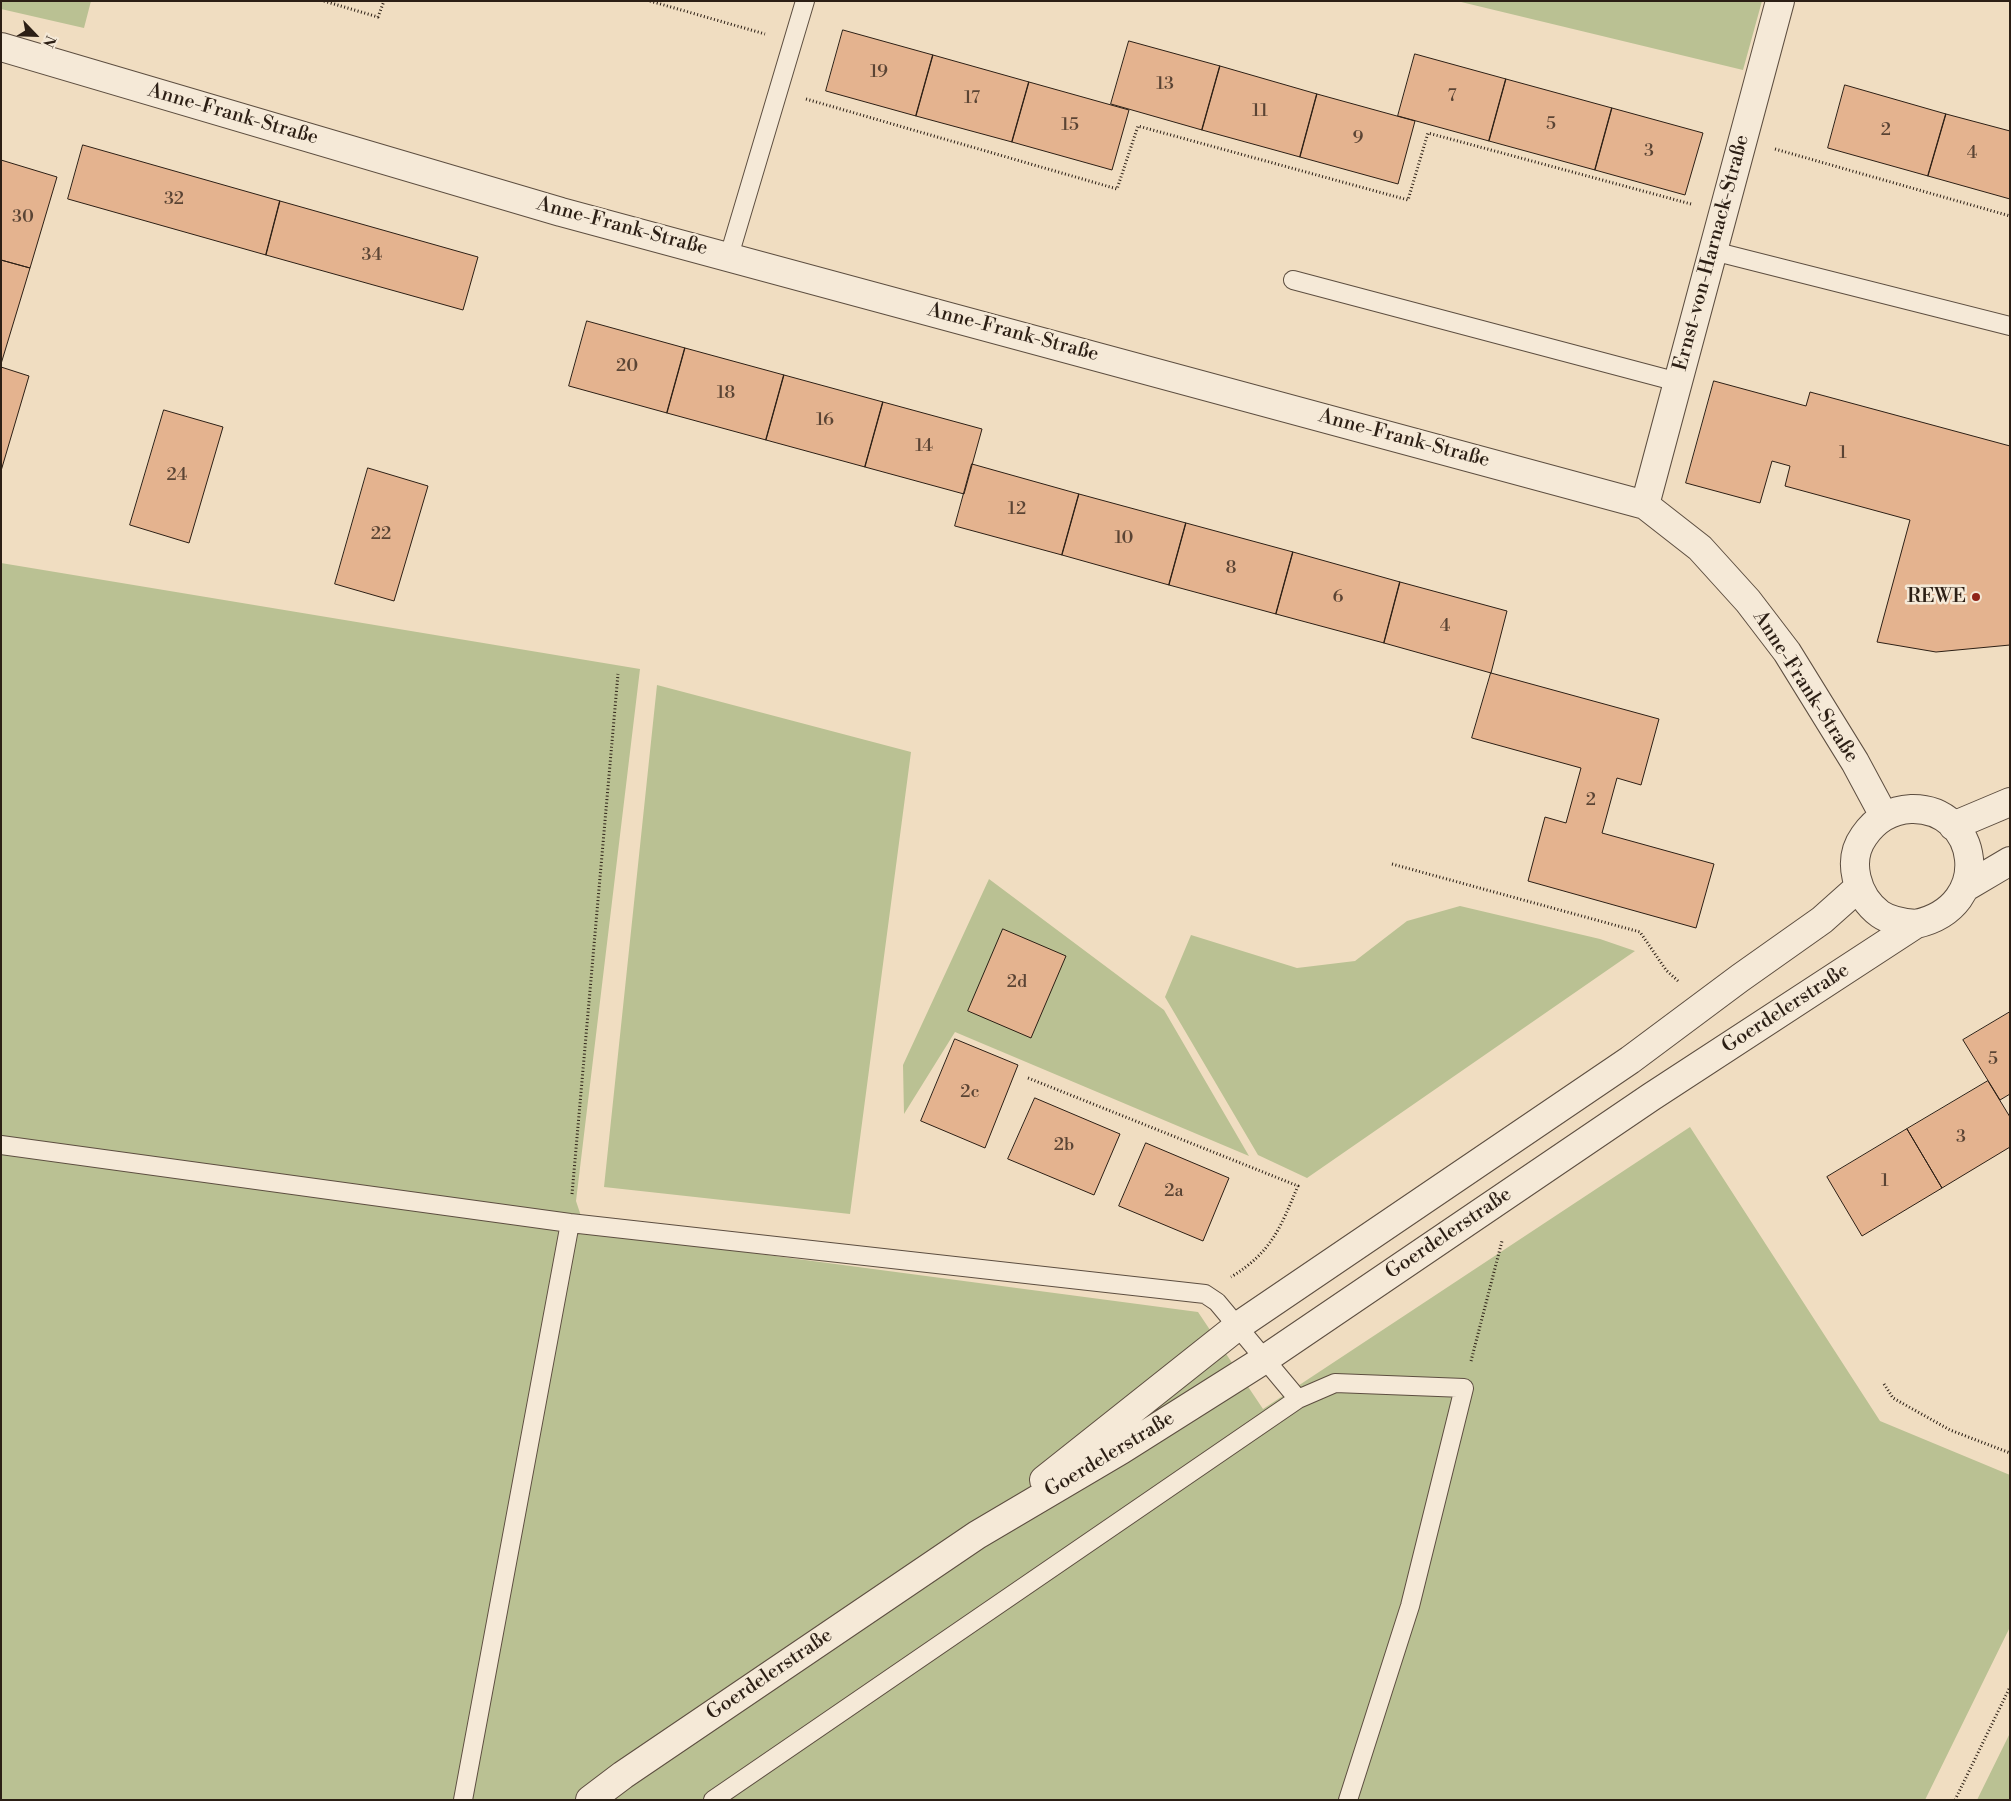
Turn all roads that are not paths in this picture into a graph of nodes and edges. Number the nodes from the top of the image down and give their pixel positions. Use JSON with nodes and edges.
{"nodes":[{"id":1,"x":805,"y":1,"type":"edge"},
{"id":2,"x":1780,"y":1,"type":"edge"},
{"id":3,"x":1,"y":47,"type":"edge"},
{"id":4,"x":1713,"y":251,"type":"junction"},
{"id":5,"x":729,"y":256,"type":"junction"},
{"id":6,"x":1292,"y":280,"type":"dead end"},
{"id":7,"x":2010,"y":326,"type":"edge"},
{"id":8,"x":1678,"y":382,"type":"junction"},
{"id":9,"x":1645,"y":505,"type":"junction"},
{"id":10,"x":2010,"y":802,"type":"edge"},
{"id":11,"x":1884,"y":816,"type":"junction"},
{"id":12,"x":1953,"y":826,"type":"junction"},
{"id":13,"x":2010,"y":861,"type":"edge"},
{"id":14,"x":1966,"y":887,"type":"junction"},
{"id":15,"x":1859,"y":888,"type":"junction"},
{"id":16,"x":1916,"y":924,"type":"junction"},
{"id":17,"x":1,"y":1145,"type":"edge"},
{"id":18,"x":570,"y":1223,"type":"junction"},
{"id":19,"x":1238,"y":1326,"type":"junction"},
{"id":20,"x":1265,"y":1359,"type":"junction"},
{"id":21,"x":1298,"y":1399,"type":"junction"},
{"id":22,"x":976,"y":1535,"type":"junction"},
{"id":23,"x":463,"y":1800,"type":"edge"},
{"id":24,"x":590,"y":1800,"type":"edge"},
{"id":25,"x":713,"y":1800,"type":"edge"},
{"id":26,"x":1348,"y":1800,"type":"edge"}],
"edges":[{"from":1,"to":5,"type":"lane"},
{"from":2,"to":4,"type":"street","name":"Ernst-von-Harnack-Straße"},
{"from":3,"to":5,"type":"street","name":"Anne-Frank-Straße"},
{"from":4,"to":7,"type":"lane"},
{"from":4,"to":8,"type":"street","name":"Ernst-von-Harnack-Straße"},
{"from":5,"to":9,"type":"street","name":"Anne-Frank-Straße"},
{"from":6,"to":8,"type":"lane"},
{"from":8,"to":9,"type":"street","name":"Ernst-von-Harnack-Straße"},
{"from":9,"to":11,"type":"street","name":"Anne-Frank-Straße"},
{"from":10,"to":12,"type":"street"},
{"from":11,"to":12,"type":"street","name":"Goerdelerstraße"},
{"from":11,"to":15,"type":"street","name":"Goerdelerstraße"},
{"from":12,"to":14,"type":"street","name":"Goerdelerstraße"},
{"from":13,"to":14,"type":"street","name":"Goerdelerstraße"},
{"from":14,"to":16,"type":"street","name":"Goerdelerstraße"},
{"from":15,"to":16,"type":"street","name":"Goerdelerstraße"},
{"from":15,"to":19,"type":"street","name":"Goerdelerstraße"},
{"from":16,"to":20,"type":"street","name":"Goerdelerstraße"},
{"from":17,"to":18,"type":"lane"},
{"from":18,"to":19,"type":"lane"},
{"from":18,"to":23,"type":"lane"},
{"from":19,"to":20,"type":"lane"},
{"from":19,"to":22,"type":"street","name":"Goerdelerstraße"},
{"from":20,"to":21,"type":"lane"},
{"from":20,"to":22,"type":"street","name":"Goerdelerstraße"},
{"from":21,"to":25,"type":"lane"},
{"from":21,"to":26,"type":"lane"},
{"from":22,"to":24,"type":"street","name":"Goerdelerstraße"}]}
